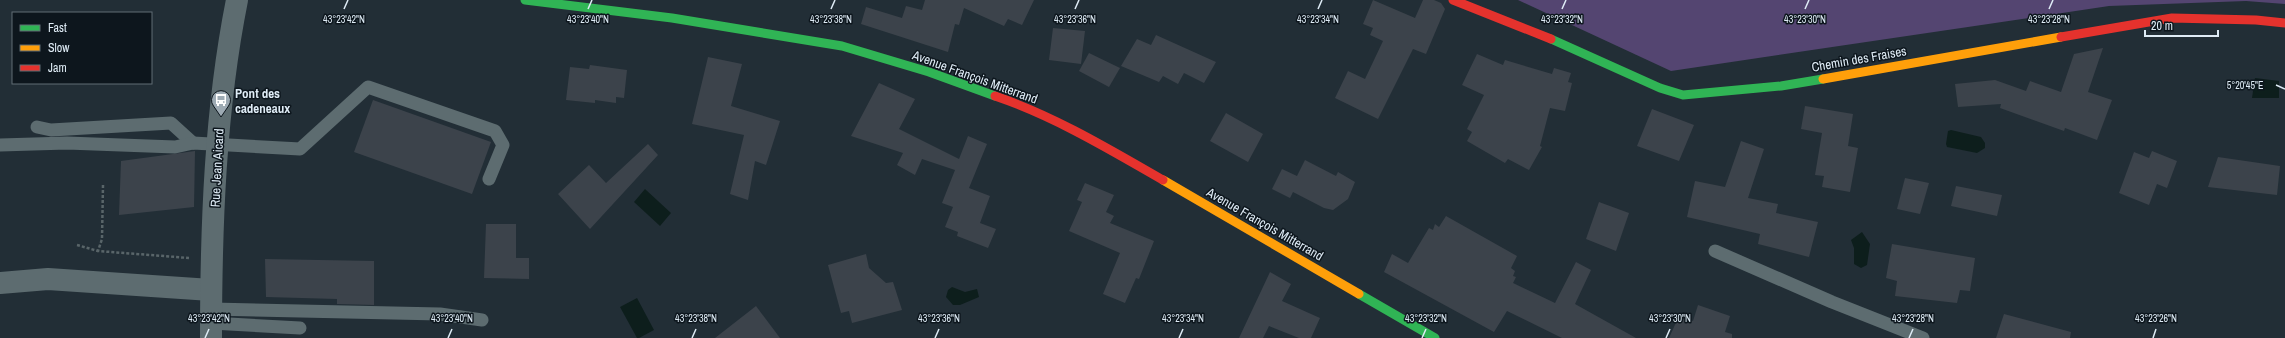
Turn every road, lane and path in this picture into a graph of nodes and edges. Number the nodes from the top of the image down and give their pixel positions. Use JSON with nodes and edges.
{"nodes":[{"id":1,"x":237,"y":0,"type":"edge"},
{"id":2,"x":525,"y":0,"type":"edge"},
{"id":3,"x":1453,"y":0,"type":"edge"},
{"id":4,"x":2285,"y":23,"type":"edge"},
{"id":5,"x":37,"y":127,"type":"dead end"},
{"id":6,"x":194,"y":144,"type":"junction"},
{"id":7,"x":0,"y":145,"type":"edge"},
{"id":8,"x":218,"y":145,"type":"junction"},
{"id":9,"x":489,"y":179,"type":"dead end"},
{"id":10,"x":103,"y":185,"type":"dead end"},
{"id":11,"x":77,"y":245,"type":"dead end"},
{"id":12,"x":98,"y":251,"type":"junction"},
{"id":13,"x":1715,"y":251,"type":"dead end"},
{"id":14,"x":191,"y":258,"type":"dead end"},
{"id":15,"x":0,"y":283,"type":"edge"},
{"id":16,"x":211,"y":315,"type":"edge"},
{"id":17,"x":482,"y":320,"type":"dead end"},
{"id":18,"x":300,"y":328,"type":"dead end"},
{"id":19,"x":1435,"y":338,"type":"edge"},
{"id":20,"x":1923,"y":338,"type":"edge"}],
"edges":[{"from":1,"to":8,"type":"street","name":"Rue Jean Aicard"},
{"from":2,"to":19,"type":"main road","name":"Avenue François Mitterrand"},
{"from":3,"to":4,"type":"main road","name":"Chemin des Fraises"},
{"from":5,"to":6,"type":"lane"},
{"from":6,"to":7,"type":"lane"},
{"from":6,"to":8,"type":"lane"},
{"from":8,"to":9,"type":"lane"},
{"from":8,"to":16,"type":"street","name":"Rue Jean Aicard"},
{"from":10,"to":12,"type":"path"},
{"from":11,"to":12,"type":"path"},
{"from":12,"to":14,"type":"path"},
{"from":13,"to":20,"type":"lane"},
{"from":15,"to":16,"type":"street"},
{"from":16,"to":17,"type":"lane"},
{"from":16,"to":18,"type":"lane"}]}
